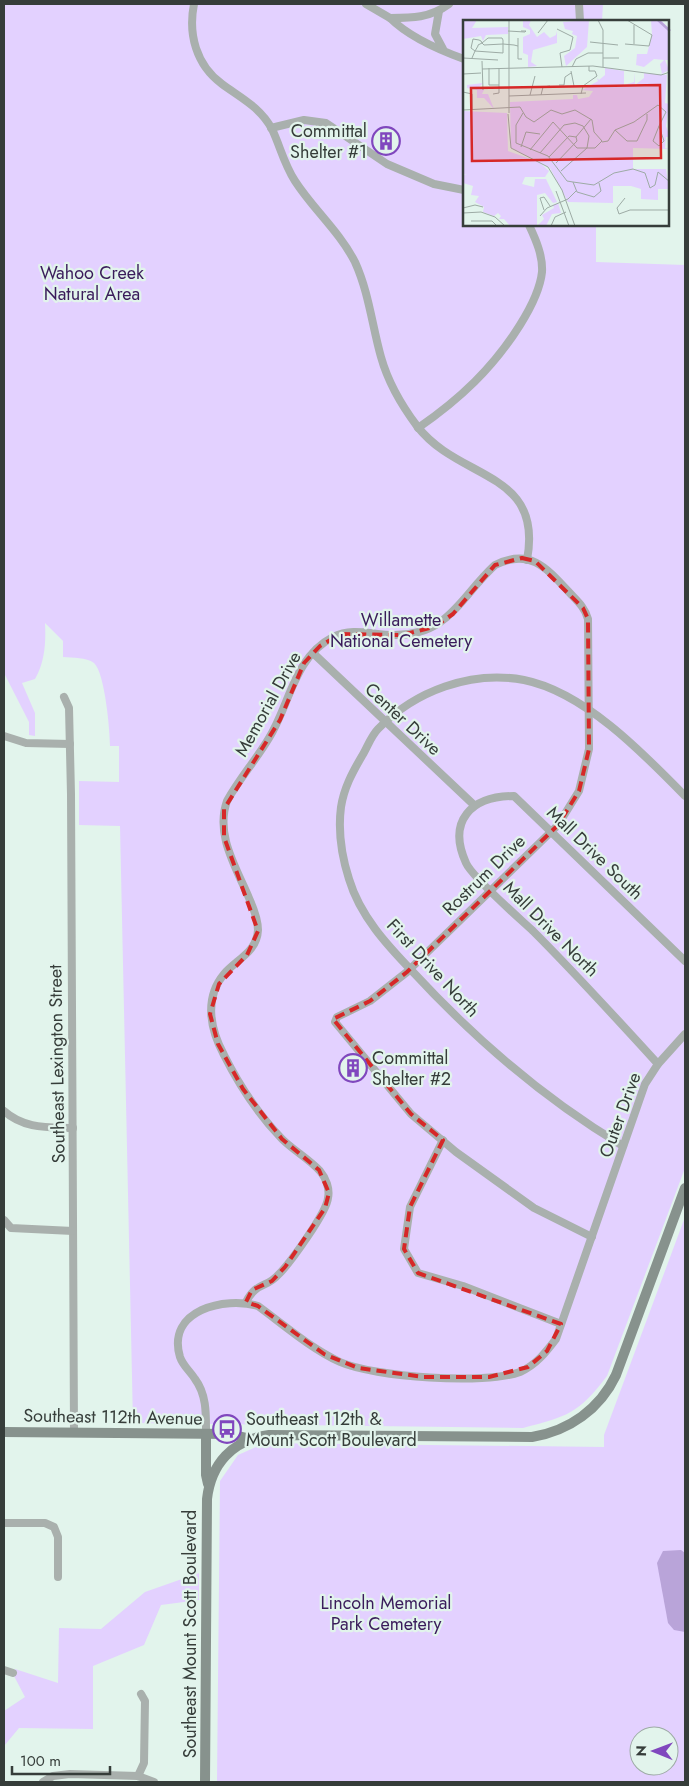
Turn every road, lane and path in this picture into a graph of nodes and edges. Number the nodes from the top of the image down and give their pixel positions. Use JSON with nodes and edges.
{"nodes":[{"id":1,"x":194,"y":4,"type":"edge"},
{"id":2,"x":366,"y":4,"type":"edge"},
{"id":3,"x":449,"y":4,"type":"edge"},
{"id":4,"x":579,"y":4,"type":"edge"},
{"id":5,"x":439,"y":11,"type":"junction"},
{"id":6,"x":390,"y":18,"type":"junction"},
{"id":7,"x":580,"y":20,"type":"edge"},
{"id":8,"x":445,"y":51,"type":"junction"},
{"id":9,"x":463,"y":59,"type":"edge"},
{"id":10,"x":271,"y":128,"type":"junction"},
{"id":11,"x":463,"y":190,"type":"edge"},
{"id":12,"x":529,"y":226,"type":"edge"},
{"id":13,"x":418,"y":428,"type":"junction"},
{"id":14,"x":527,"y":560,"type":"junction"},
{"id":15,"x":313,"y":653,"type":"junction"},
{"id":16,"x":64,"y":697,"type":"dead end"},
{"id":17,"x":588,"y":708,"type":"junction"},
{"id":18,"x":385,"y":723,"type":"junction"},
{"id":19,"x":4,"y":736,"type":"edge"},
{"id":20,"x":70,"y":744,"type":"junction"},
{"id":21,"x":685,"y":796,"type":"edge"},
{"id":22,"x":474,"y":805,"type":"junction"},
{"id":23,"x":552,"y":831,"type":"junction"},
{"id":24,"x":490,"y":889,"type":"junction"},
{"id":25,"x":685,"y":961,"type":"edge"},
{"id":26,"x":409,"y":968,"type":"junction"},
{"id":27,"x":685,"y":1034,"type":"edge"},
{"id":28,"x":658,"y":1064,"type":"junction"},
{"id":29,"x":4,"y":1111,"type":"edge"},
{"id":30,"x":73,"y":1128,"type":"junction"},
{"id":31,"x":443,"y":1140,"type":"junction"},
{"id":32,"x":624,"y":1146,"type":"junction"},
{"id":33,"x":685,"y":1188,"type":"edge"},
{"id":34,"x":4,"y":1220,"type":"edge"},
{"id":35,"x":7,"y":1230,"type":"edge"},
{"id":36,"x":73,"y":1230,"type":"junction"},
{"id":37,"x":592,"y":1236,"type":"junction"},
{"id":38,"x":246,"y":1302,"type":"junction"},
{"id":39,"x":561,"y":1324,"type":"junction"},
{"id":40,"x":4,"y":1432,"type":"edge"},
{"id":41,"x":74,"y":1433,"type":"junction"},
{"id":42,"x":206,"y":1434,"type":"junction"},
{"id":43,"x":251,"y":1439,"type":"junction"},
{"id":44,"x":209,"y":1487,"type":"junction"},
{"id":45,"x":4,"y":1523,"type":"edge"},
{"id":46,"x":58,"y":1577,"type":"dead end"},
{"id":47,"x":4,"y":1670,"type":"edge"},
{"id":48,"x":13,"y":1673,"type":"dead end"},
{"id":49,"x":141,"y":1694,"type":"dead end"},
{"id":50,"x":138,"y":1776,"type":"junction"},
{"id":51,"x":45,"y":1781,"type":"edge"},
{"id":52,"x":154,"y":1782,"type":"edge"},
{"id":53,"x":206,"y":1782,"type":"edge"}],
"edges":[{"from":1,"to":10,"type":"street"},
{"from":2,"to":6,"type":"street"},
{"from":3,"to":5,"type":"street"},
{"from":4,"to":7,"type":"street"},
{"from":5,"to":6,"type":"street"},
{"from":5,"to":8,"type":"street"},
{"from":6,"to":8,"type":"street"},
{"from":8,"to":9,"type":"street"},
{"from":10,"to":11,"type":"street"},
{"from":10,"to":13,"type":"street"},
{"from":12,"to":13,"type":"street"},
{"from":13,"to":14,"type":"street"},
{"from":14,"to":15,"type":"street","name":"Memorial Drive"},
{"from":14,"to":17,"type":"street"},
{"from":15,"to":18,"type":"street","name":"Center Drive"},
{"from":15,"to":38,"type":"street","name":"Memorial Drive"},
{"from":16,"to":20,"type":"street","name":"Southeast Lexington Street"},
{"from":17,"to":18,"type":"street","name":"First Drive North"},
{"from":17,"to":21,"type":"street","name":"First Drive North"},
{"from":17,"to":23,"type":"street","name":"Rostrum Drive"},
{"from":18,"to":22,"type":"street","name":"Center Drive"},
{"from":18,"to":26,"type":"street","name":"First Drive North"},
{"from":19,"to":20,"type":"street"},
{"from":20,"to":30,"type":"street","name":"Southeast Lexington Street"},
{"from":22,"to":23,"type":"street","name":"Mall Drive South"},
{"from":22,"to":24,"type":"street","name":"Mall Drive North"},
{"from":23,"to":24,"type":"street","name":"Rostrum Drive"},
{"from":23,"to":25,"type":"street","name":"Mall Drive South"},
{"from":24,"to":26,"type":"street","name":"Rostrum Drive"},
{"from":24,"to":28,"type":"street","name":"Mall Drive North"},
{"from":26,"to":31,"type":"street","name":"Rostrum Drive"},
{"from":26,"to":32,"type":"street","name":"First Drive North"},
{"from":27,"to":28,"type":"street","name":"Outer Drive"},
{"from":28,"to":32,"type":"street","name":"Outer Drive"},
{"from":29,"to":30,"type":"street"},
{"from":30,"to":36,"type":"street","name":"Southeast Lexington Street"},
{"from":31,"to":37,"type":"street"},
{"from":31,"to":39,"type":"street"},
{"from":32,"to":37,"type":"street","name":"Outer Drive"},
{"from":33,"to":43,"type":"main road","name":"Southeast Mount Scott Boulevard"},
{"from":34,"to":35,"type":"street"},
{"from":35,"to":36,"type":"street"},
{"from":36,"to":41,"type":"street","name":"Southeast Lexington Street"},
{"from":37,"to":39,"type":"street","name":"Outer Drive"},
{"from":38,"to":39,"type":"street","name":"Outer Drive"},
{"from":38,"to":42,"type":"street"},
{"from":40,"to":41,"type":"main road","name":"Southeast 112th Avenue"},
{"from":41,"to":42,"type":"main road","name":"Southeast 112th Avenue"},
{"from":42,"to":43,"type":"main road","name":"Southeast 112th Avenue"},
{"from":42,"to":44,"type":"main road","name":"Southeast Mount Scott Boulevard"},
{"from":43,"to":44,"type":"main road","name":"Southeast Mount Scott Boulevard"},
{"from":44,"to":53,"type":"main road","name":"Southeast Mount Scott Boulevard"},
{"from":45,"to":46,"type":"street"},
{"from":47,"to":48,"type":"street"},
{"from":49,"to":50,"type":"street"},
{"from":50,"to":51,"type":"street"},
{"from":50,"to":52,"type":"street"}]}
